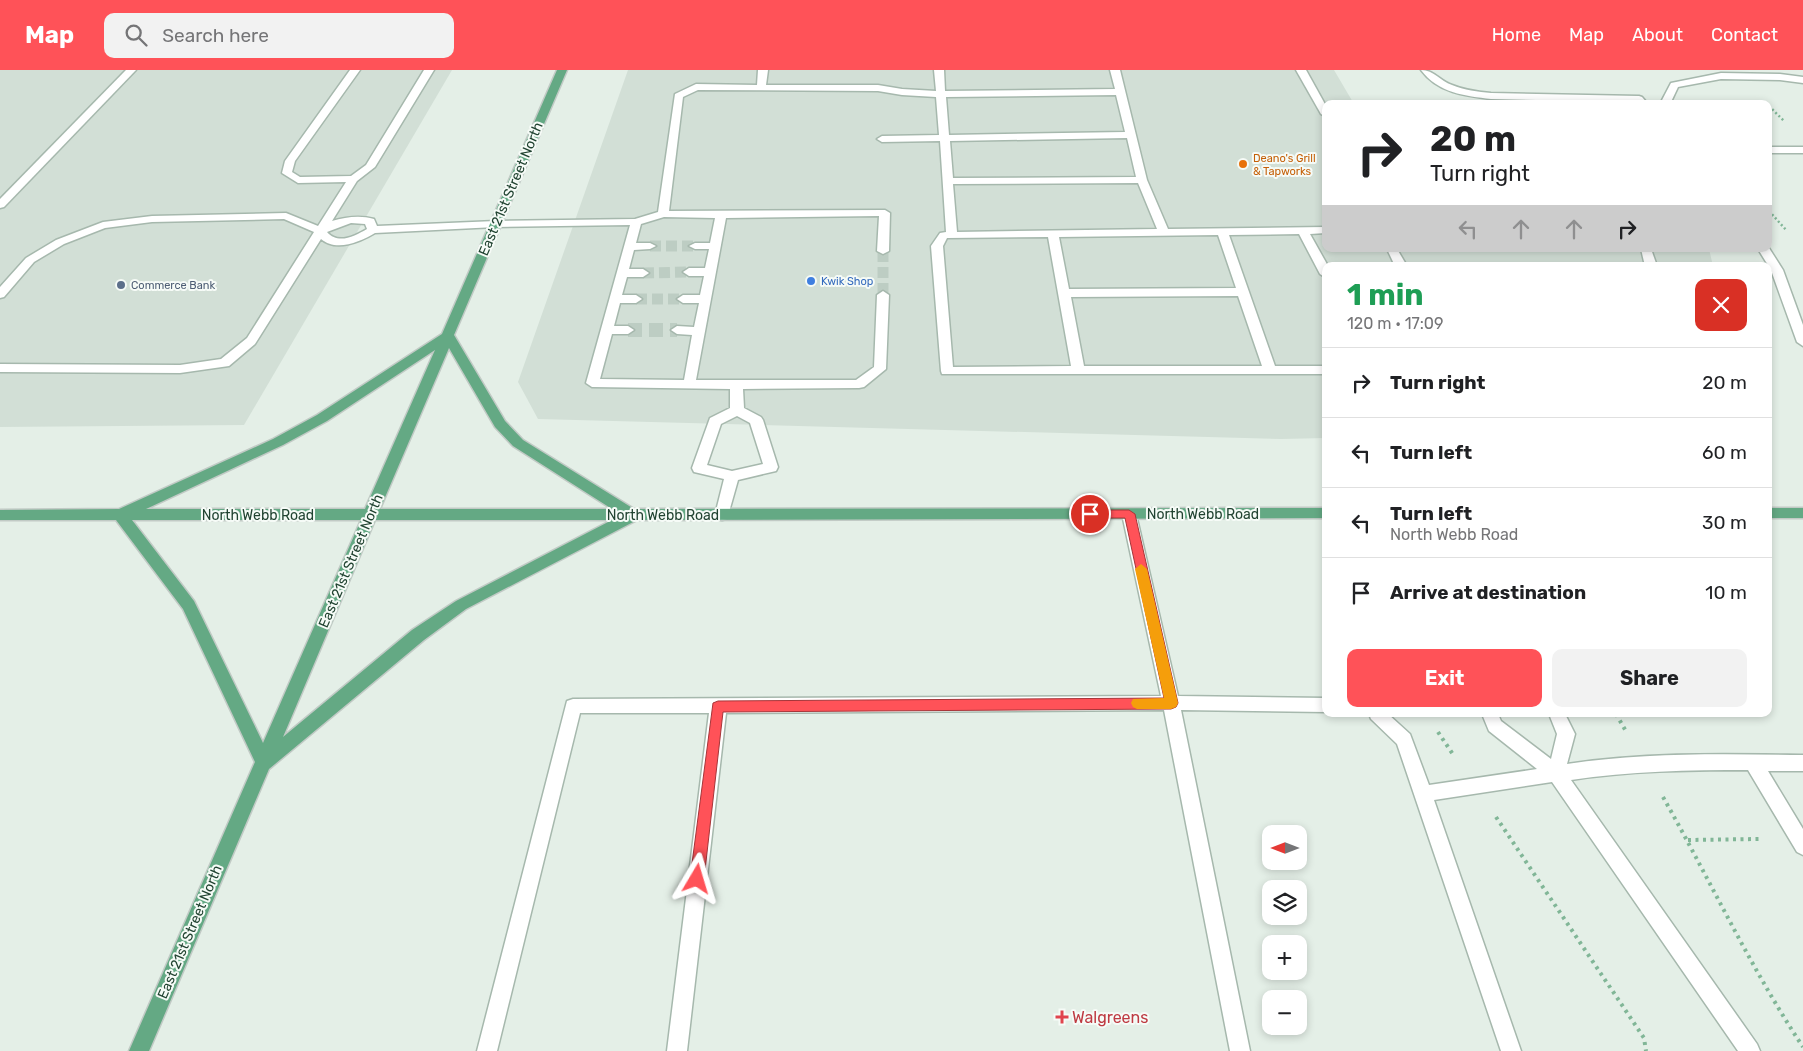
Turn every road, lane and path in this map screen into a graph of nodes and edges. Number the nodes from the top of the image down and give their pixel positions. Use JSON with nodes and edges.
{"nodes":[{"id":1,"x":131,"y":70,"type":"edge"},
{"id":2,"x":354,"y":70,"type":"edge"},
{"id":3,"x":429,"y":70,"type":"edge"},
{"id":4,"x":562,"y":70,"type":"edge"},
{"id":5,"x":763,"y":70,"type":"edge"},
{"id":6,"x":939,"y":70,"type":"edge"},
{"id":7,"x":1115,"y":70,"type":"edge"},
{"id":8,"x":1301,"y":70,"type":"edge"},
{"id":9,"x":1426,"y":70,"type":"edge"},
{"id":10,"x":1803,"y":80,"type":"edge"},
{"id":11,"x":761,"y":87,"type":"junction"},
{"id":12,"x":1120,"y":92,"type":"junction"},
{"id":13,"x":942,"y":94,"type":"junction"},
{"id":14,"x":1591,"y":100,"type":"edge"},
{"id":15,"x":1667,"y":100,"type":"edge"},
{"id":16,"x":1322,"y":107,"type":"edge"},
{"id":17,"x":1131,"y":135,"type":"junction"},
{"id":18,"x":945,"y":138,"type":"junction"},
{"id":19,"x":882,"y":139,"type":"dead end"},
{"id":20,"x":1772,"y":150,"type":"edge"},
{"id":21,"x":1803,"y":150,"type":"edge"},
{"id":22,"x":353,"y":179,"type":"junction"},
{"id":23,"x":1142,"y":180,"type":"junction"},
{"id":24,"x":948,"y":181,"type":"junction"},
{"id":25,"x":0,"y":205,"type":"edge"},
{"id":26,"x":663,"y":214,"type":"junction"},
{"id":27,"x":721,"y":215,"type":"junction"},
{"id":28,"x":636,"y":222,"type":"junction"},
{"id":29,"x":496,"y":224,"type":"junction"},
{"id":30,"x":373,"y":230,"type":"junction"},
{"id":31,"x":1322,"y":230,"type":"edge"},
{"id":32,"x":320,"y":231,"type":"junction"},
{"id":33,"x":1303,"y":231,"type":"junction"},
{"id":34,"x":1164,"y":232,"type":"junction"},
{"id":35,"x":1222,"y":232,"type":"junction"},
{"id":36,"x":1053,"y":234,"type":"junction"},
{"id":37,"x":952,"y":235,"type":"junction"},
{"id":38,"x":629,"y":246,"type":"junction"},
{"id":39,"x":650,"y":246,"type":"tunnel mouth"},
{"id":40,"x":695,"y":246,"type":"tunnel mouth"},
{"id":41,"x":715,"y":246,"type":"junction"},
{"id":42,"x":883,"y":251,"type":"tunnel mouth"},
{"id":43,"x":1766,"y":252,"type":"edge"},
{"id":44,"x":1322,"y":267,"type":"edge"},
{"id":45,"x":689,"y":272,"type":"tunnel mouth"},
{"id":46,"x":710,"y":272,"type":"junction"},
{"id":47,"x":622,"y":273,"type":"junction"},
{"id":48,"x":643,"y":273,"type":"tunnel mouth"},
{"id":49,"x":1243,"y":292,"type":"junction"},
{"id":50,"x":1064,"y":293,"type":"junction"},
{"id":51,"x":0,"y":294,"type":"edge"},
{"id":52,"x":883,"y":295,"type":"tunnel mouth"},
{"id":53,"x":615,"y":299,"type":"junction"},
{"id":54,"x":636,"y":299,"type":"tunnel mouth"},
{"id":55,"x":683,"y":299,"type":"tunnel mouth"},
{"id":56,"x":705,"y":299,"type":"junction"},
{"id":57,"x":606,"y":330,"type":"junction"},
{"id":58,"x":628,"y":330,"type":"tunnel mouth"},
{"id":59,"x":677,"y":330,"type":"tunnel mouth"},
{"id":60,"x":699,"y":331,"type":"junction"},
{"id":61,"x":448,"y":336,"type":"junction"},
{"id":62,"x":1803,"y":342,"type":"edge"},
{"id":63,"x":0,"y":368,"type":"edge"},
{"id":64,"x":1322,"y":370,"type":"edge"},
{"id":65,"x":1078,"y":371,"type":"junction"},
{"id":66,"x":1270,"y":371,"type":"junction"},
{"id":67,"x":689,"y":384,"type":"junction"},
{"id":68,"x":736,"y":385,"type":"junction"},
{"id":69,"x":737,"y":410,"type":"junction"},
{"id":70,"x":732,"y":476,"type":"junction"},
{"id":71,"x":1322,"y":513,"type":"edge"},
{"id":72,"x":1772,"y":513,"type":"edge"},
{"id":73,"x":1803,"y":513,"type":"edge"},
{"id":74,"x":1129,"y":514,"type":"junction"},
{"id":75,"x":0,"y":515,"type":"edge"},
{"id":76,"x":120,"y":515,"type":"junction"},
{"id":77,"x":371,"y":515,"type":"junction"},
{"id":78,"x":633,"y":515,"type":"junction"},
{"id":79,"x":722,"y":515,"type":"junction"},
{"id":80,"x":1171,"y":703,"type":"junction"},
{"id":81,"x":1322,"y":705,"type":"edge"},
{"id":82,"x":718,"y":707,"type":"junction"},
{"id":83,"x":1380,"y":717,"type":"edge"},
{"id":84,"x":1491,"y":717,"type":"edge"},
{"id":85,"x":1558,"y":717,"type":"edge"},
{"id":86,"x":1618,"y":717,"type":"edge"},
{"id":87,"x":1435,"y":727,"type":"dead end"},
{"id":88,"x":1753,"y":762,"type":"junction"},
{"id":89,"x":264,"y":763,"type":"junction"},
{"id":90,"x":1803,"y":763,"type":"edge"},
{"id":91,"x":1644,"y":764,"type":"junction"},
{"id":92,"x":1556,"y":773,"type":"junction"},
{"id":93,"x":1475,"y":785,"type":"junction"},
{"id":94,"x":1422,"y":794,"type":"junction"},
{"id":95,"x":1687,"y":840,"type":"junction"},
{"id":96,"x":1801,"y":843,"type":"edge"},
{"id":97,"x":1803,"y":1047,"type":"edge"},
{"id":98,"x":139,"y":1051,"type":"edge"},
{"id":99,"x":487,"y":1051,"type":"edge"},
{"id":100,"x":677,"y":1051,"type":"edge"},
{"id":101,"x":1240,"y":1051,"type":"edge"},
{"id":102,"x":1511,"y":1051,"type":"edge"},
{"id":103,"x":1646,"y":1051,"type":"edge"},
{"id":104,"x":1750,"y":1051,"type":"edge"}],
"edges":[{"from":1,"to":25,"type":"lane"},
{"from":2,"to":22,"type":"lane"},
{"from":3,"to":22,"type":"lane"},
{"from":4,"to":29,"type":"main road","name":"East 21st Street North"},
{"from":5,"to":11,"type":"lane"},
{"from":6,"to":13,"type":"lane"},
{"from":7,"to":12,"type":"lane"},
{"from":8,"to":16,"type":"lane"},
{"from":9,"to":14,"type":"lane"},
{"from":10,"to":15,"type":"lane"},
{"from":11,"to":13,"type":"lane"},
{"from":11,"to":26,"type":"lane"},
{"from":12,"to":13,"type":"lane"},
{"from":12,"to":17,"type":"lane"},
{"from":13,"to":18,"type":"lane"},
{"from":17,"to":18,"type":"lane"},
{"from":17,"to":23,"type":"lane"},
{"from":18,"to":19,"type":"lane"},
{"from":18,"to":24,"type":"lane"},
{"from":20,"to":21,"type":"lane"},
{"from":22,"to":32,"type":"lane"},
{"from":23,"to":24,"type":"lane"},
{"from":23,"to":34,"type":"lane"},
{"from":24,"to":37,"type":"lane"},
{"from":26,"to":27,"type":"lane"},
{"from":26,"to":28,"type":"lane"},
{"from":27,"to":41,"type":"lane"},
{"from":27,"to":42,"type":"lane"},
{"from":28,"to":29,"type":"lane"},
{"from":28,"to":38,"type":"lane"},
{"from":29,"to":30,"type":"lane"},
{"from":29,"to":61,"type":"main road","name":"East 21st Street North"},
{"from":30,"to":32,"type":"lane"},
{"from":30,"to":32,"type":"lane"},
{"from":31,"to":33,"type":"lane"},
{"from":32,"to":51,"type":"lane"},
{"from":32,"to":63,"type":"lane"},
{"from":33,"to":35,"type":"lane"},
{"from":33,"to":44,"type":"lane"},
{"from":34,"to":35,"type":"lane"},
{"from":34,"to":36,"type":"lane"},
{"from":35,"to":49,"type":"lane"},
{"from":36,"to":37,"type":"lane"},
{"from":36,"to":50,"type":"lane"},
{"from":37,"to":65,"type":"lane"},
{"from":38,"to":39,"type":"lane"},
{"from":38,"to":47,"type":"lane"},
{"from":40,"to":41,"type":"lane"},
{"from":41,"to":46,"type":"lane"},
{"from":43,"to":62,"type":"lane"},
{"from":45,"to":46,"type":"lane"},
{"from":46,"to":56,"type":"lane"},
{"from":47,"to":48,"type":"lane"},
{"from":47,"to":53,"type":"lane"},
{"from":49,"to":50,"type":"lane"},
{"from":49,"to":66,"type":"lane"},
{"from":50,"to":65,"type":"lane"},
{"from":52,"to":68,"type":"lane"},
{"from":53,"to":54,"type":"lane"},
{"from":53,"to":57,"type":"lane"},
{"from":55,"to":56,"type":"lane"},
{"from":56,"to":60,"type":"lane"},
{"from":57,"to":58,"type":"lane"},
{"from":57,"to":67,"type":"lane"},
{"from":59,"to":60,"type":"lane"},
{"from":60,"to":67,"type":"lane"},
{"from":61,"to":76,"type":"main road"},
{"from":61,"to":77,"type":"main road","name":"East 21st Street North"},
{"from":61,"to":78,"type":"main road"},
{"from":64,"to":66,"type":"lane"},
{"from":65,"to":66,"type":"lane"},
{"from":67,"to":68,"type":"lane"},
{"from":68,"to":69,"type":"lane"},
{"from":69,"to":70,"type":"lane"},
{"from":69,"to":70,"type":"lane"},
{"from":70,"to":79,"type":"lane"},
{"from":71,"to":74,"type":"main road","name":"North Webb Road"},
{"from":72,"to":73,"type":"main road"},
{"from":74,"to":79,"type":"main road","name":"North Webb Road"},
{"from":74,"to":80,"type":"lane"},
{"from":75,"to":76,"type":"main road","name":"North Webb Road"},
{"from":76,"to":77,"type":"main road","name":"North Webb Road"},
{"from":76,"to":89,"type":"main road"},
{"from":77,"to":78,"type":"main road","name":"North Webb Road"},
{"from":77,"to":89,"type":"main road","name":"East 21st Street North"},
{"from":78,"to":79,"type":"main road","name":"North Webb Road"},
{"from":78,"to":89,"type":"main road"},
{"from":80,"to":81,"type":"lane"},
{"from":80,"to":82,"type":"lane"},
{"from":80,"to":101,"type":"lane"},
{"from":82,"to":99,"type":"lane"},
{"from":82,"to":100,"type":"lane"},
{"from":83,"to":94,"type":"lane"},
{"from":84,"to":92,"type":"lane"},
{"from":85,"to":92,"type":"lane"},
{"from":86,"to":91,"type":"path"},
{"from":87,"to":93,"type":"path"},
{"from":88,"to":90,"type":"lane"},
{"from":88,"to":91,"type":"lane"},
{"from":88,"to":96,"type":"lane"},
{"from":89,"to":98,"type":"main road","name":"East 21st Street North"},
{"from":91,"to":92,"type":"lane"},
{"from":91,"to":95,"type":"path"},
{"from":92,"to":93,"type":"lane"},
{"from":92,"to":104,"type":"lane"},
{"from":93,"to":94,"type":"lane"},
{"from":93,"to":103,"type":"path"},
{"from":94,"to":102,"type":"lane"},
{"from":95,"to":96,"type":"path"},
{"from":95,"to":97,"type":"path"}]}
